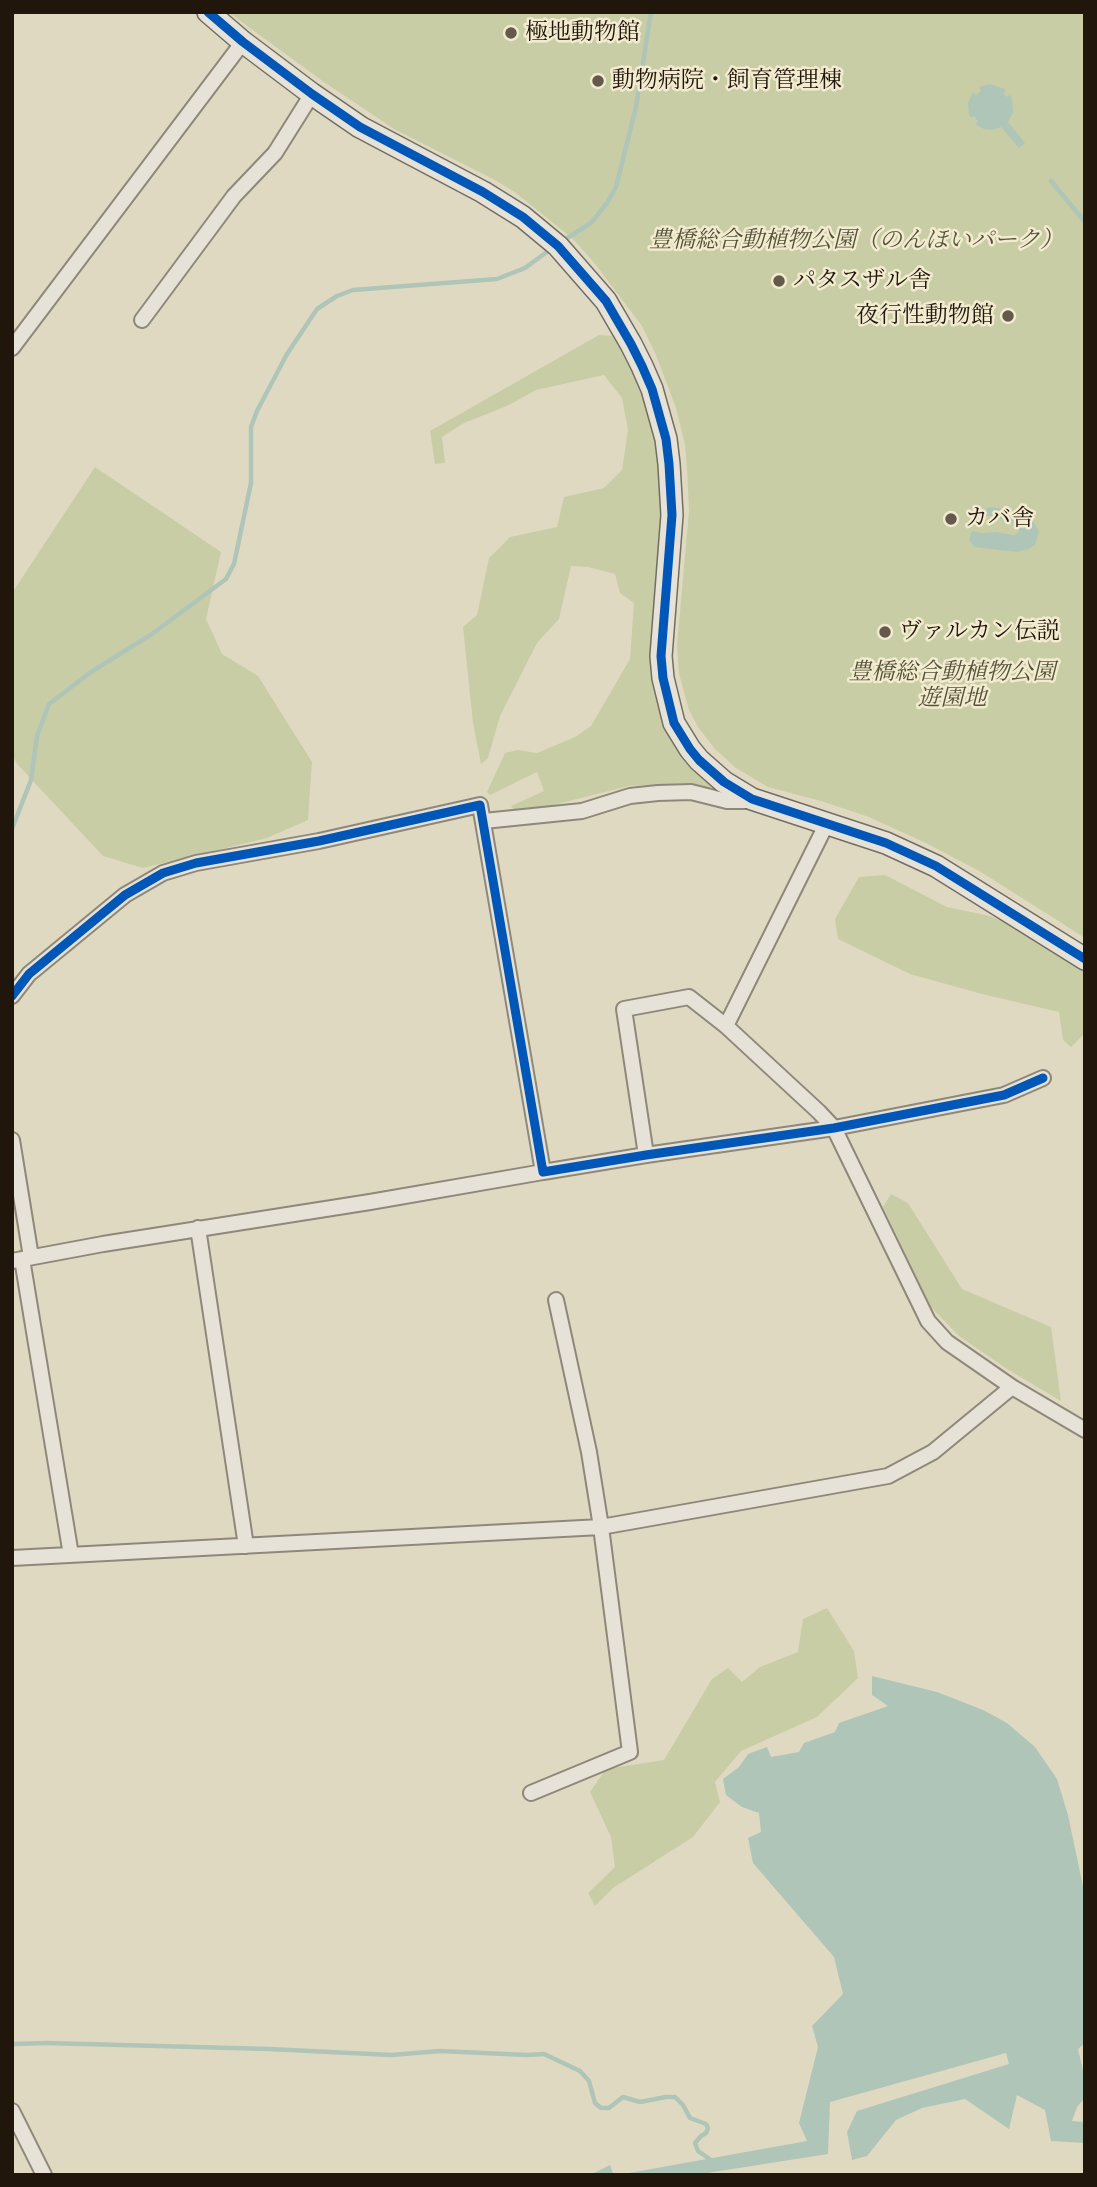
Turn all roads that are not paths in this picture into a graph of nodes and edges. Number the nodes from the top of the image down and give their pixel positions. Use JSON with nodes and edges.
{"nodes":[{"id":1,"x":208,"y":12,"type":"edge"},
{"id":2,"x":243,"y":42,"type":"junction"},
{"id":3,"x":312,"y":94,"type":"junction"},
{"id":4,"x":142,"y":320,"type":"dead end"},
{"id":5,"x":12,"y":348,"type":"edge"},
{"id":6,"x":760,"y":802,"type":"junction"},
{"id":7,"x":484,"y":821,"type":"junction"},
{"id":8,"x":827,"y":823,"type":"junction"},
{"id":9,"x":1085,"y":960,"type":"edge"},
{"id":10,"x":12,"y":996,"type":"edge"},
{"id":11,"x":726,"y":1027,"type":"junction"},
{"id":12,"x":1043,"y":1078,"type":"dead end"},
{"id":13,"x":834,"y":1128,"type":"junction"},
{"id":14,"x":12,"y":1140,"type":"edge"},
{"id":15,"x":646,"y":1155,"type":"junction"},
{"id":16,"x":543,"y":1172,"type":"junction"},
{"id":17,"x":198,"y":1228,"type":"junction"},
{"id":18,"x":22,"y":1259,"type":"edge"},
{"id":19,"x":556,"y":1300,"type":"dead end"},
{"id":20,"x":1012,"y":1387,"type":"junction"},
{"id":21,"x":1085,"y":1430,"type":"edge"},
{"id":22,"x":601,"y":1527,"type":"junction"},
{"id":23,"x":246,"y":1546,"type":"junction"},
{"id":24,"x":71,"y":1555,"type":"junction"},
{"id":25,"x":12,"y":1558,"type":"edge"},
{"id":26,"x":531,"y":1793,"type":"dead end"},
{"id":27,"x":12,"y":2111,"type":"edge"},
{"id":28,"x":44,"y":2175,"type":"edge"}],
"edges":[{"from":1,"to":2,"type":"street"},
{"from":2,"to":3,"type":"street"},
{"from":2,"to":5,"type":"street"},
{"from":3,"to":4,"type":"street"},
{"from":3,"to":6,"type":"street"},
{"from":6,"to":7,"type":"street"},
{"from":6,"to":8,"type":"street"},
{"from":7,"to":10,"type":"street"},
{"from":7,"to":16,"type":"street"},
{"from":8,"to":9,"type":"street"},
{"from":8,"to":11,"type":"street"},
{"from":11,"to":13,"type":"street"},
{"from":11,"to":15,"type":"street"},
{"from":12,"to":13,"type":"street"},
{"from":13,"to":15,"type":"street"},
{"from":13,"to":20,"type":"street"},
{"from":14,"to":18,"type":"street"},
{"from":15,"to":16,"type":"street"},
{"from":16,"to":17,"type":"street"},
{"from":17,"to":18,"type":"street"},
{"from":17,"to":23,"type":"street"},
{"from":18,"to":24,"type":"street"},
{"from":19,"to":22,"type":"street"},
{"from":20,"to":21,"type":"street"},
{"from":20,"to":22,"type":"street"},
{"from":22,"to":23,"type":"street"},
{"from":22,"to":26,"type":"street"},
{"from":23,"to":24,"type":"street"},
{"from":24,"to":25,"type":"street"},
{"from":27,"to":28,"type":"street"}]}
